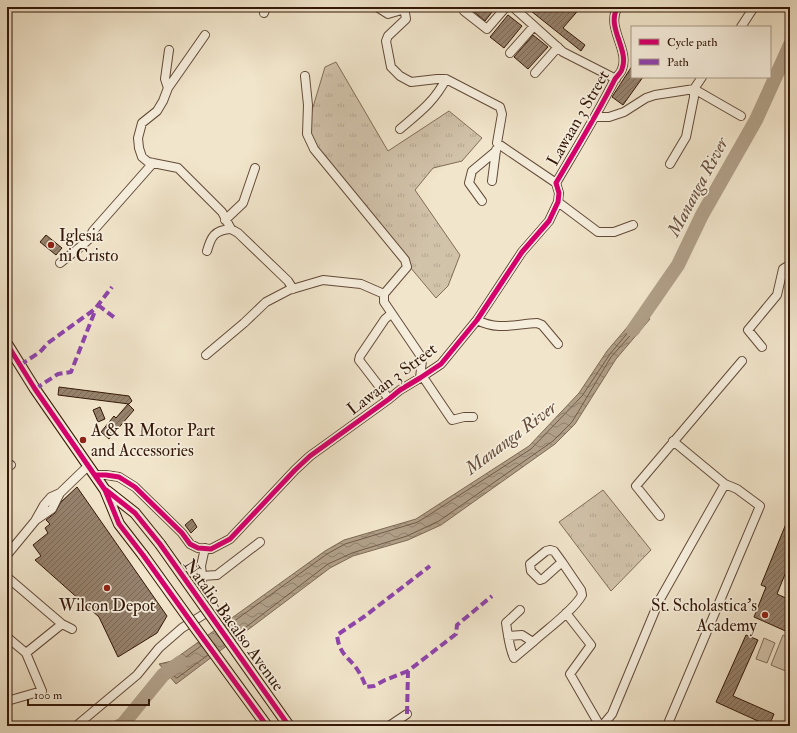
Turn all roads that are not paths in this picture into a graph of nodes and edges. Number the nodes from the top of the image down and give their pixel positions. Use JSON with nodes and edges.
{"nodes":[{"id":1,"x":377,"y":7,"type":"edge"},
{"id":2,"x":466,"y":7,"type":"edge"},
{"id":3,"x":506,"y":7,"type":"edge"},
{"id":4,"x":514,"y":7,"type":"edge"},
{"id":5,"x":618,"y":7,"type":"edge"},
{"id":6,"x":754,"y":7,"type":"edge"},
{"id":7,"x":405,"y":8,"type":"edge"},
{"id":8,"x":534,"y":26,"type":"junction"},
{"id":9,"x":742,"y":26,"type":"edge"},
{"id":10,"x":205,"y":34,"type":"dead end"},
{"id":11,"x":558,"y":47,"type":"junction"},
{"id":12,"x":169,"y":50,"type":"dead end"},
{"id":13,"x":510,"y":53,"type":"dead end"},
{"id":14,"x":535,"y":73,"type":"dead end"},
{"id":15,"x":305,"y":76,"type":"dead end"},
{"id":16,"x":701,"y":78,"type":"edge"},
{"id":17,"x":446,"y":79,"type":"junction"},
{"id":18,"x":616,"y":79,"type":"junction"},
{"id":19,"x":168,"y":88,"type":"junction"},
{"id":20,"x":694,"y":90,"type":"junction"},
{"id":21,"x":596,"y":116,"type":"junction"},
{"id":22,"x":741,"y":116,"type":"dead end"},
{"id":23,"x":400,"y":129,"type":"dead end"},
{"id":24,"x":497,"y":147,"type":"junction"},
{"id":25,"x":153,"y":163,"type":"junction"},
{"id":26,"x":670,"y":164,"type":"dead end"},
{"id":27,"x":255,"y":168,"type":"dead end"},
{"id":28,"x":492,"y":181,"type":"dead end"},
{"id":29,"x":556,"y":183,"type":"junction"},
{"id":30,"x":482,"y":201,"type":"dead end"},
{"id":31,"x":558,"y":202,"type":"junction"},
{"id":32,"x":225,"y":220,"type":"junction"},
{"id":33,"x":633,"y":225,"type":"dead end"},
{"id":34,"x":231,"y":229,"type":"junction"},
{"id":35,"x":207,"y":251,"type":"dead end"},
{"id":36,"x":60,"y":263,"type":"dead end"},
{"id":37,"x":790,"y":268,"type":"edge"},
{"id":38,"x":293,"y":289,"type":"junction"},
{"id":39,"x":384,"y":294,"type":"junction"},
{"id":40,"x":391,"y":314,"type":"junction"},
{"id":41,"x":477,"y":320,"type":"junction"},
{"id":42,"x":7,"y":344,"type":"edge"},
{"id":43,"x":558,"y":344,"type":"dead end"},
{"id":44,"x":762,"y":347,"type":"dead end"},
{"id":45,"x":206,"y":355,"type":"dead end"},
{"id":46,"x":742,"y":361,"type":"dead end"},
{"id":47,"x":422,"y":377,"type":"junction"},
{"id":48,"x":389,"y":399,"type":"junction"},
{"id":49,"x":473,"y":417,"type":"dead end"},
{"id":50,"x":673,"y":441,"type":"junction"},
{"id":51,"x":88,"y":466,"type":"junction"},
{"id":52,"x":95,"y":476,"type":"junction"},
{"id":53,"x":724,"y":484,"type":"junction"},
{"id":54,"x":105,"y":490,"type":"junction"},
{"id":55,"x":660,"y":516,"type":"dead end"},
{"id":56,"x":260,"y":542,"type":"dead end"},
{"id":57,"x":205,"y":548,"type":"junction"},
{"id":58,"x":7,"y":555,"type":"edge"},
{"id":59,"x":562,"y":562,"type":"dead end"},
{"id":60,"x":202,"y":576,"type":"junction"},
{"id":61,"x":7,"y":577,"type":"edge"},
{"id":62,"x":520,"y":610,"type":"dead end"},
{"id":63,"x":566,"y":613,"type":"junction"},
{"id":64,"x":62,"y":624,"type":"junction"},
{"id":65,"x":72,"y":629,"type":"dead end"},
{"id":66,"x":508,"y":636,"type":"junction"},
{"id":67,"x":7,"y":637,"type":"edge"},
{"id":68,"x":533,"y":642,"type":"junction"},
{"id":69,"x":26,"y":653,"type":"junction"},
{"id":70,"x":7,"y":700,"type":"edge"},
{"id":71,"x":407,"y":714,"type":"dead end"},
{"id":72,"x":76,"y":726,"type":"edge"},
{"id":73,"x":267,"y":726,"type":"edge"},
{"id":74,"x":290,"y":726,"type":"edge"},
{"id":75,"x":389,"y":726,"type":"edge"},
{"id":76,"x":601,"y":726,"type":"edge"},
{"id":77,"x":667,"y":726,"type":"edge"}],
"edges":[{"from":1,"to":7,"type":"street"},
{"from":2,"to":3,"type":"street"},
{"from":4,"to":8,"type":"street"},
{"from":5,"to":18,"type":"street","name":"Lawaan 3 Street"},
{"from":6,"to":9,"type":"street"},
{"from":7,"to":17,"type":"street"},
{"from":8,"to":11,"type":"street"},
{"from":8,"to":13,"type":"street"},
{"from":10,"to":19,"type":"street"},
{"from":11,"to":14,"type":"street"},
{"from":11,"to":18,"type":"street"},
{"from":12,"to":19,"type":"street"},
{"from":15,"to":39,"type":"street"},
{"from":16,"to":20,"type":"street"},
{"from":17,"to":23,"type":"street"},
{"from":17,"to":24,"type":"street"},
{"from":18,"to":21,"type":"street","name":"Lawaan 3 Street"},
{"from":19,"to":25,"type":"street"},
{"from":20,"to":21,"type":"street"},
{"from":20,"to":22,"type":"street"},
{"from":20,"to":26,"type":"street"},
{"from":21,"to":29,"type":"street","name":"Lawaan 3 Street"},
{"from":24,"to":28,"type":"street"},
{"from":24,"to":29,"type":"street"},
{"from":24,"to":30,"type":"street"},
{"from":25,"to":32,"type":"street"},
{"from":25,"to":36,"type":"street"},
{"from":27,"to":32,"type":"street"},
{"from":29,"to":31,"type":"street","name":"Lawaan 3 Street"},
{"from":31,"to":33,"type":"street"},
{"from":31,"to":41,"type":"street","name":"Lawaan 3 Street"},
{"from":32,"to":34,"type":"street"},
{"from":34,"to":35,"type":"street"},
{"from":34,"to":38,"type":"street"},
{"from":37,"to":44,"type":"street"},
{"from":38,"to":39,"type":"street"},
{"from":38,"to":45,"type":"street"},
{"from":39,"to":40,"type":"street"},
{"from":40,"to":47,"type":"street"},
{"from":40,"to":48,"type":"street"},
{"from":41,"to":43,"type":"street"},
{"from":41,"to":47,"type":"street","name":"Lawaan 3 Street"},
{"from":42,"to":51,"type":"main road","name":"Natalio Bacalso Avenue"},
{"from":46,"to":50,"type":"street"},
{"from":47,"to":48,"type":"street","name":"Lawaan 3 Street"},
{"from":47,"to":49,"type":"street"},
{"from":48,"to":57,"type":"street","name":"Lawaan 3 Street"},
{"from":50,"to":53,"type":"street"},
{"from":50,"to":55,"type":"street"},
{"from":51,"to":52,"type":"main road","name":"Natalio Bacalso Avenue"},
{"from":51,"to":58,"type":"street"},
{"from":52,"to":54,"type":"main road","name":"Natalio Bacalso Avenue"},
{"from":52,"to":57,"type":"street"},
{"from":53,"to":76,"type":"street"},
{"from":53,"to":77,"type":"street"},
{"from":54,"to":73,"type":"main road","name":"Natalio Bacalso Avenue","bridge":true},
{"from":54,"to":74,"type":"main road","name":"Natalio Bacalso Avenue","bridge":true},
{"from":56,"to":60,"type":"street"},
{"from":57,"to":60,"type":"street"},
{"from":59,"to":63,"type":"street"},
{"from":60,"to":72,"type":"street"},
{"from":61,"to":64,"type":"street"},
{"from":62,"to":66,"type":"street"},
{"from":63,"to":68,"type":"street"},
{"from":63,"to":76,"type":"street"},
{"from":64,"to":65,"type":"street"},
{"from":64,"to":69,"type":"street"},
{"from":66,"to":68,"type":"street"},
{"from":66,"to":68,"type":"street"},
{"from":67,"to":69,"type":"street"},
{"from":69,"to":70,"type":"street"},
{"from":71,"to":75,"type":"street"}]}
